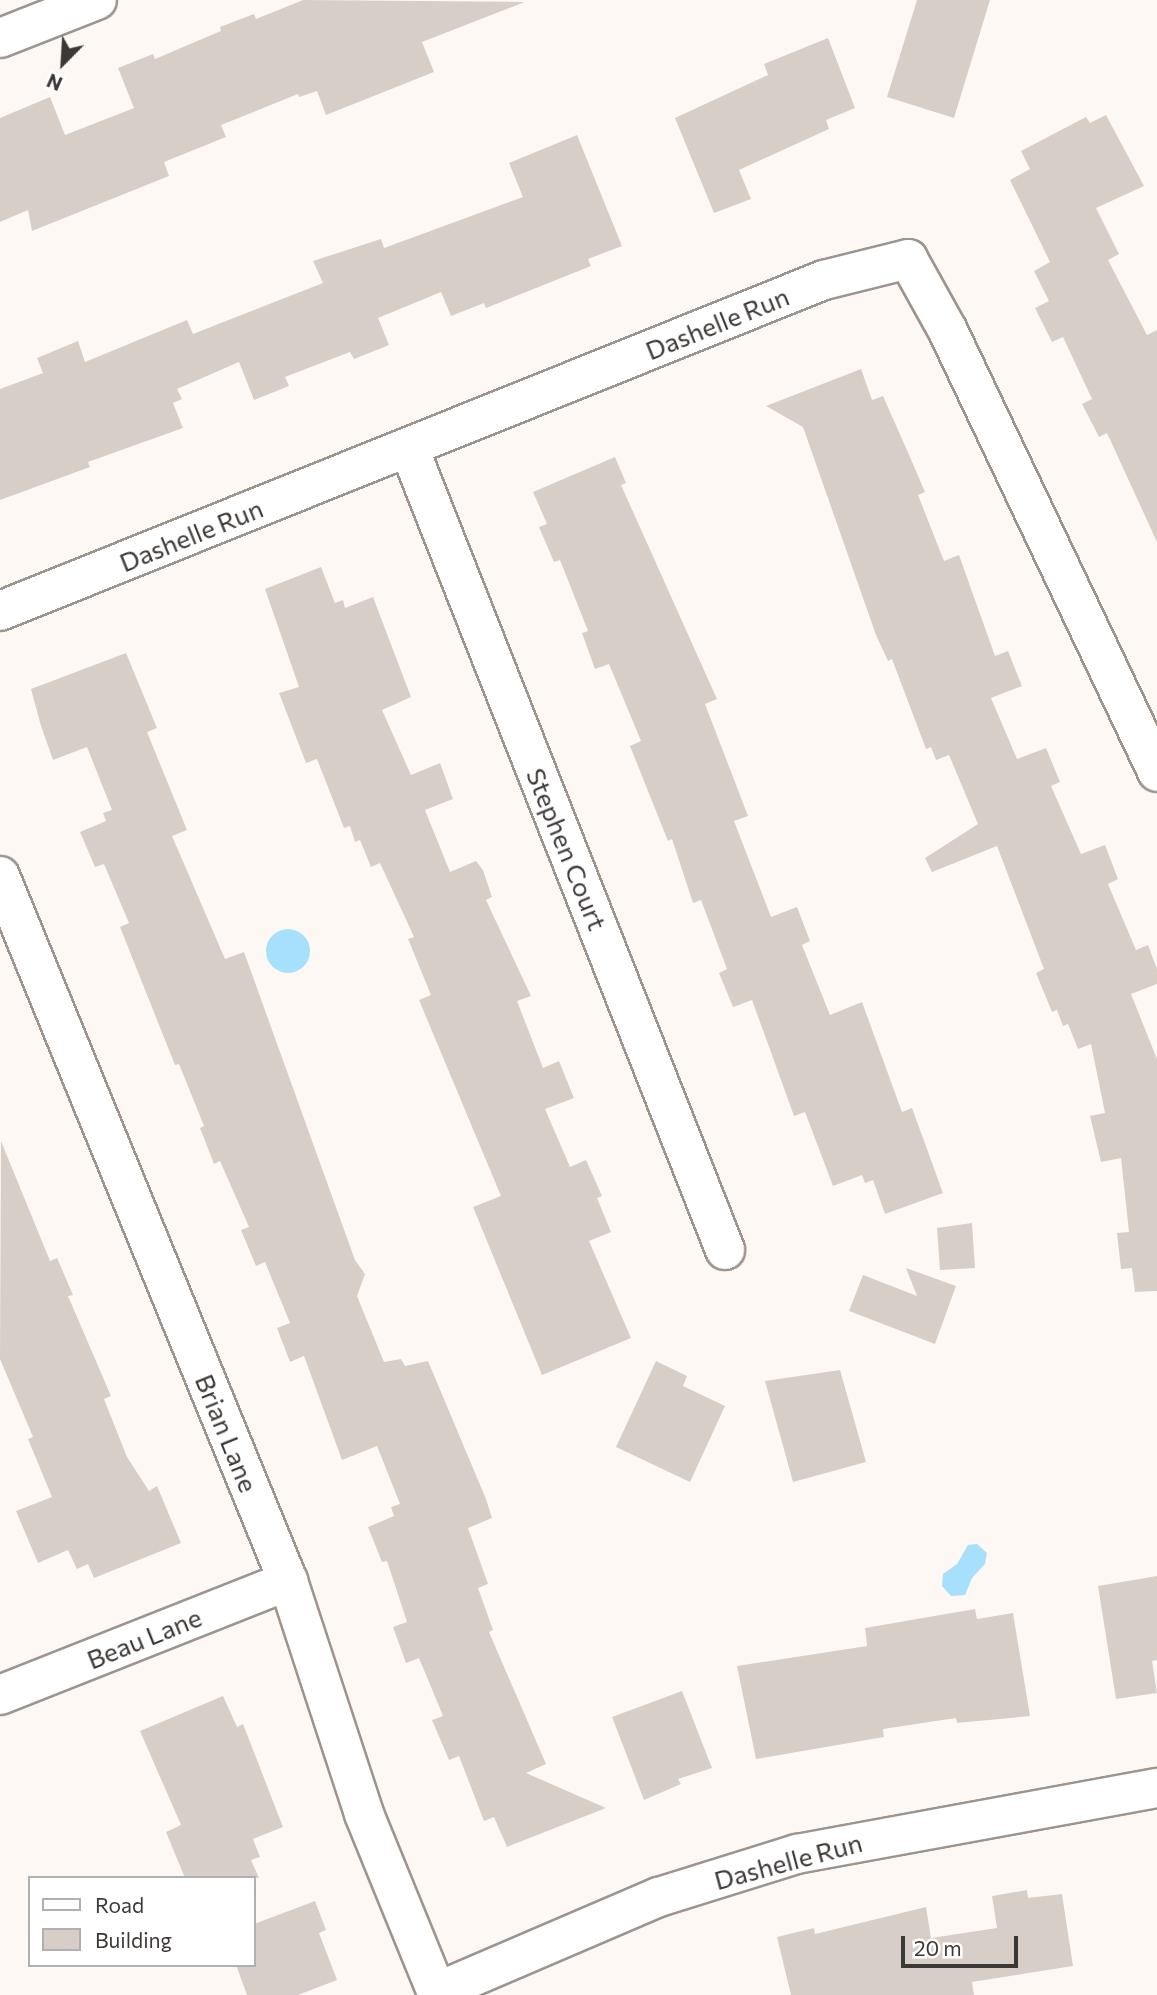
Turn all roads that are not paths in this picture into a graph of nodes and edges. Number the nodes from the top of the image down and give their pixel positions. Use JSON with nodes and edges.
{"nodes":[{"id":1,"x":97,"y":0,"type":"edge"},
{"id":2,"x":0,"y":38,"type":"edge"},
{"id":3,"x":409,"y":447,"type":"junction"},
{"id":4,"x":0,"y":611,"type":"edge"},
{"id":5,"x":1157,"y":772,"type":"edge"},
{"id":6,"x":0,"y":876,"type":"edge"},
{"id":7,"x":725,"y":1250,"type":"dead end"},
{"id":8,"x":288,"y":1581,"type":"junction"},
{"id":9,"x":0,"y":1695,"type":"edge"},
{"id":10,"x":1157,"y":1788,"type":"edge"},
{"id":11,"x":438,"y":1994,"type":"edge"}],
"edges":[{"from":1,"to":2,"type":"street"},
{"from":3,"to":4,"type":"street","name":"Dashelle Run"},
{"from":3,"to":5,"type":"street","name":"Dashelle Run"},
{"from":3,"to":7,"type":"street","name":"Stephen Court"},
{"from":6,"to":8,"type":"street","name":"Brian Lane"},
{"from":8,"to":9,"type":"street","name":"Beau Lane"},
{"from":8,"to":11,"type":"street","name":"Brian Lane"},
{"from":10,"to":11,"type":"street","name":"Dashelle Run"}]}
